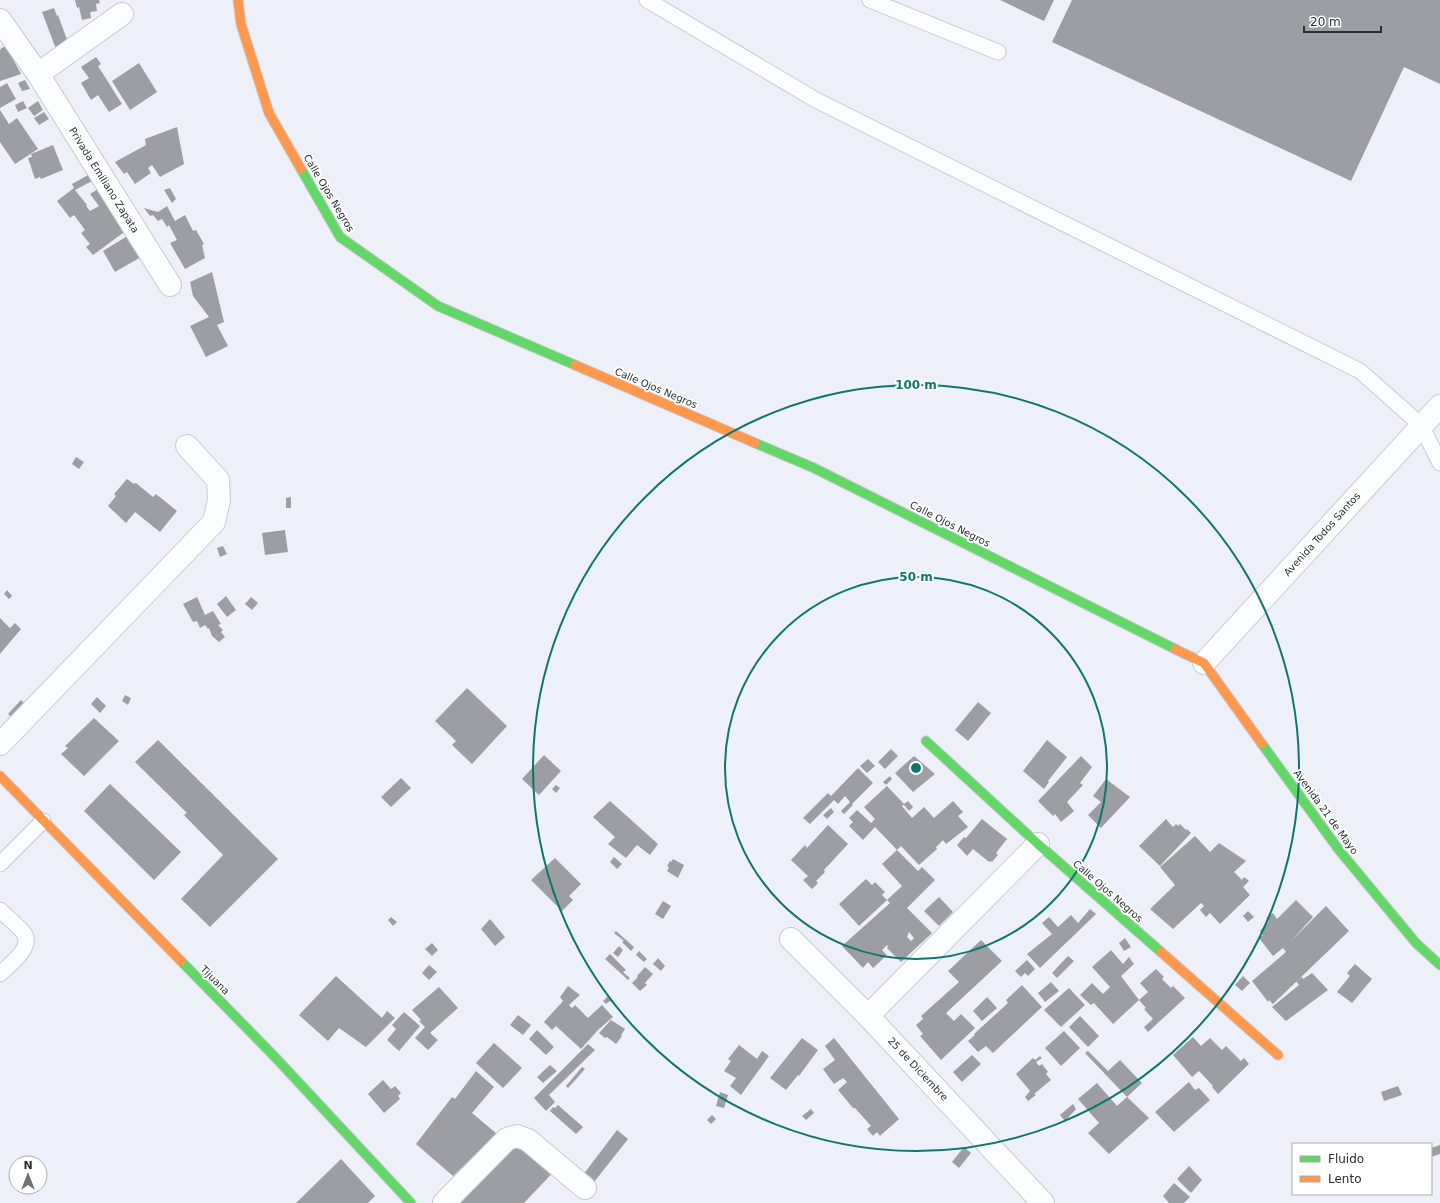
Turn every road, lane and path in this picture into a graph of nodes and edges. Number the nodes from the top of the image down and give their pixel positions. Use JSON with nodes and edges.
{"nodes":[{"id":1,"x":238,"y":0,"type":"edge"},
{"id":2,"x":647,"y":0,"type":"edge"},
{"id":3,"x":870,"y":0,"type":"edge"},
{"id":4,"x":122,"y":14,"type":"dead end"},
{"id":5,"x":0,"y":20,"type":"edge"},
{"id":6,"x":998,"y":52,"type":"dead end"},
{"id":7,"x":38,"y":74,"type":"junction"},
{"id":8,"x":170,"y":285,"type":"dead end"},
{"id":9,"x":1440,"y":406,"type":"edge"},
{"id":10,"x":1421,"y":425,"type":"junction"},
{"id":11,"x":188,"y":446,"type":"dead end"},
{"id":12,"x":1440,"y":463,"type":"edge"},
{"id":13,"x":1204,"y":663,"type":"junction"},
{"id":14,"x":926,"y":741,"type":"dead end"},
{"id":15,"x":0,"y":744,"type":"edge"},
{"id":16,"x":0,"y":776,"type":"edge"},
{"id":17,"x":43,"y":821,"type":"junction"},
{"id":18,"x":1038,"y":844,"type":"junction"},
{"id":19,"x":0,"y":864,"type":"edge"},
{"id":20,"x":0,"y":910,"type":"edge"},
{"id":21,"x":791,"y":939,"type":"dead end"},
{"id":22,"x":1440,"y":965,"type":"edge"},
{"id":23,"x":0,"y":974,"type":"edge"},
{"id":24,"x":868,"y":1016,"type":"junction"},
{"id":25,"x":1278,"y":1055,"type":"dead end"},
{"id":26,"x":585,"y":1188,"type":"dead end"},
{"id":27,"x":411,"y":1203,"type":"edge"},
{"id":28,"x":444,"y":1203,"type":"edge"},
{"id":29,"x":1043,"y":1203,"type":"edge"}],
"edges":[{"from":1,"to":13,"type":"street","name":"Calle Ojos Negros"},
{"from":2,"to":10,"type":"lane"},
{"from":3,"to":6,"type":"lane"},
{"from":4,"to":7,"type":"street"},
{"from":5,"to":7,"type":"street","name":"Privada Emiliano Zapata"},
{"from":7,"to":8,"type":"street","name":"Privada Emiliano Zapata"},
{"from":9,"to":10,"type":"street","name":"Avenida Todos Santos"},
{"from":10,"to":12,"type":"lane"},
{"from":10,"to":13,"type":"street","name":"Avenida Todos Santos"},
{"from":11,"to":15,"type":"street"},
{"from":13,"to":22,"type":"street","name":"Avenida 21 de Mayo"},
{"from":14,"to":18,"type":"street","name":"Calle Ojos Negros"},
{"from":16,"to":17,"type":"street","name":"Tijuana"},
{"from":17,"to":19,"type":"lane"},
{"from":17,"to":27,"type":"street","name":"Tijuana"},
{"from":18,"to":24,"type":"street"},
{"from":18,"to":25,"type":"street","name":"Calle Ojos Negros"},
{"from":20,"to":23,"type":"lane"},
{"from":21,"to":24,"type":"street","name":"25 de Diciembre"},
{"from":24,"to":29,"type":"street","name":"25 de Diciembre"},
{"from":26,"to":28,"type":"street"}]}
